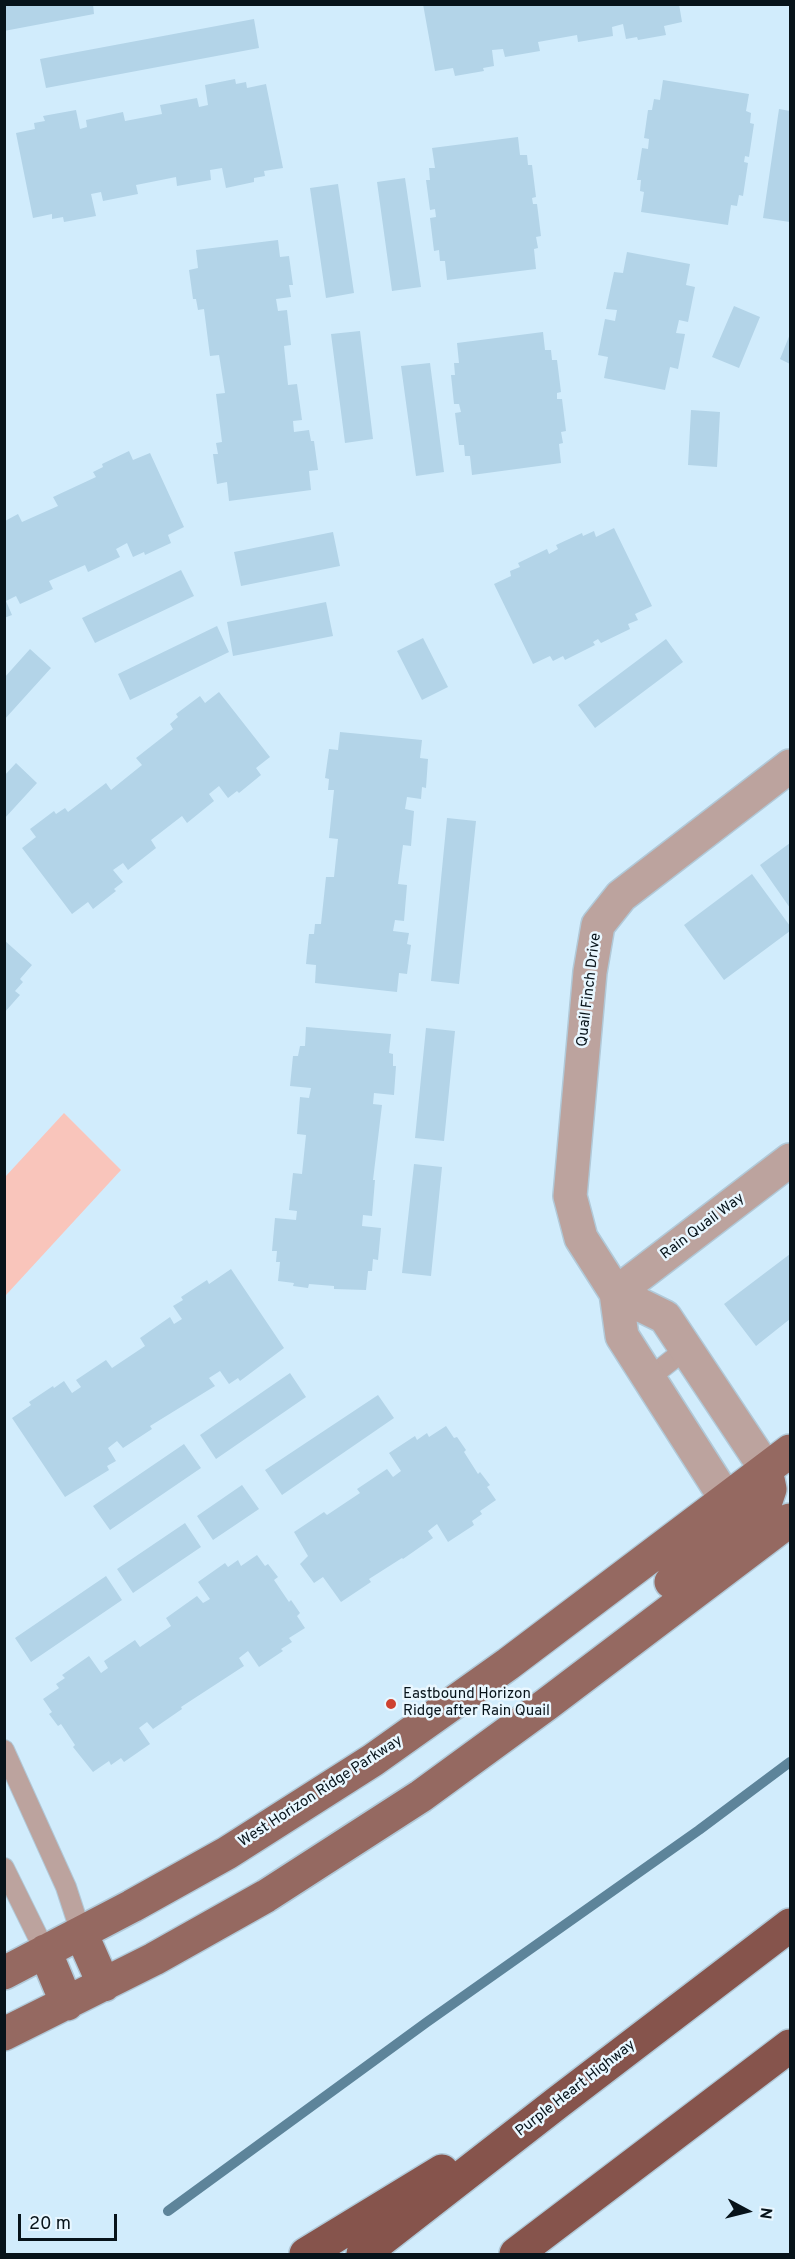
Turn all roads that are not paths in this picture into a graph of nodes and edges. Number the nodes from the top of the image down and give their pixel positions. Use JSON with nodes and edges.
{"nodes":[{"id":1,"x":790,"y":766,"type":"edge"},
{"id":2,"x":790,"y":1160,"type":"edge"},
{"id":3,"x":616,"y":1293,"type":"junction"},
{"id":4,"x":686,"y":1349,"type":"junction"},
{"id":5,"x":649,"y":1378,"type":"junction"},
{"id":6,"x":778,"y":1460,"type":"edge"},
{"id":7,"x":726,"y":1499,"type":"junction"},
{"id":8,"x":790,"y":1520,"type":"edge"},
{"id":9,"x":548,"y":1704,"type":"junction"},
{"id":10,"x":4,"y":1750,"type":"edge"},
{"id":11,"x":9,"y":1772,"type":"edge"},
{"id":12,"x":4,"y":1868,"type":"edge"},
{"id":13,"x":790,"y":1925,"type":"edge"},
{"id":14,"x":81,"y":1933,"type":"junction"},
{"id":15,"x":45,"y":1952,"type":"junction"},
{"id":16,"x":4,"y":1973,"type":"edge"},
{"id":17,"x":104,"y":1985,"type":"junction"},
{"id":18,"x":67,"y":2004,"type":"junction"},
{"id":19,"x":4,"y":2034,"type":"edge"},
{"id":20,"x":790,"y":2046,"type":"edge"},
{"id":21,"x":722,"y":2098,"type":"junction"},
{"id":22,"x":557,"y":2103,"type":"junction"},
{"id":23,"x":306,"y":2254,"type":"edge"},
{"id":24,"x":363,"y":2254,"type":"edge"},
{"id":25,"x":516,"y":2254,"type":"edge"},
{"id":26,"x":542,"y":2254,"type":"edge"}],
"edges":[{"from":1,"to":3,"type":"street","name":"Quail Finch Drive"},
{"from":2,"to":3,"type":"street","name":"Rain Quail Way"},
{"from":3,"to":4,"type":"street"},
{"from":3,"to":5,"type":"street","name":"Quail Finch Drive"},
{"from":4,"to":5,"type":"lane"},
{"from":4,"to":6,"type":"street"},
{"from":5,"to":7,"type":"street","name":"Quail Finch Drive"},
{"from":6,"to":7,"type":"main road","name":"West Horizon Ridge Parkway"},
{"from":6,"to":9,"type":"main road"},
{"from":7,"to":14,"type":"main road","name":"West Horizon Ridge Parkway"},
{"from":8,"to":9,"type":"main road"},
{"from":9,"to":17,"type":"main road"},
{"from":10,"to":11,"type":"lane"},
{"from":11,"to":14,"type":"lane"},
{"from":12,"to":15,"type":"lane"},
{"from":13,"to":22,"type":"highway","name":"Purple Heart Highway"},
{"from":14,"to":15,"type":"main road","name":"West Horizon Ridge Parkway"},
{"from":14,"to":17,"type":"main road"},
{"from":15,"to":16,"type":"main road","name":"West Horizon Ridge Parkway"},
{"from":15,"to":18,"type":"main road"},
{"from":17,"to":18,"type":"main road"},
{"from":18,"to":19,"type":"main road"},
{"from":20,"to":21,"type":"highway"},
{"from":21,"to":25,"type":"highway"},
{"from":21,"to":26,"type":"highway"},
{"from":22,"to":23,"type":"highway"},
{"from":22,"to":24,"type":"highway","name":"Purple Heart Highway"}]}
